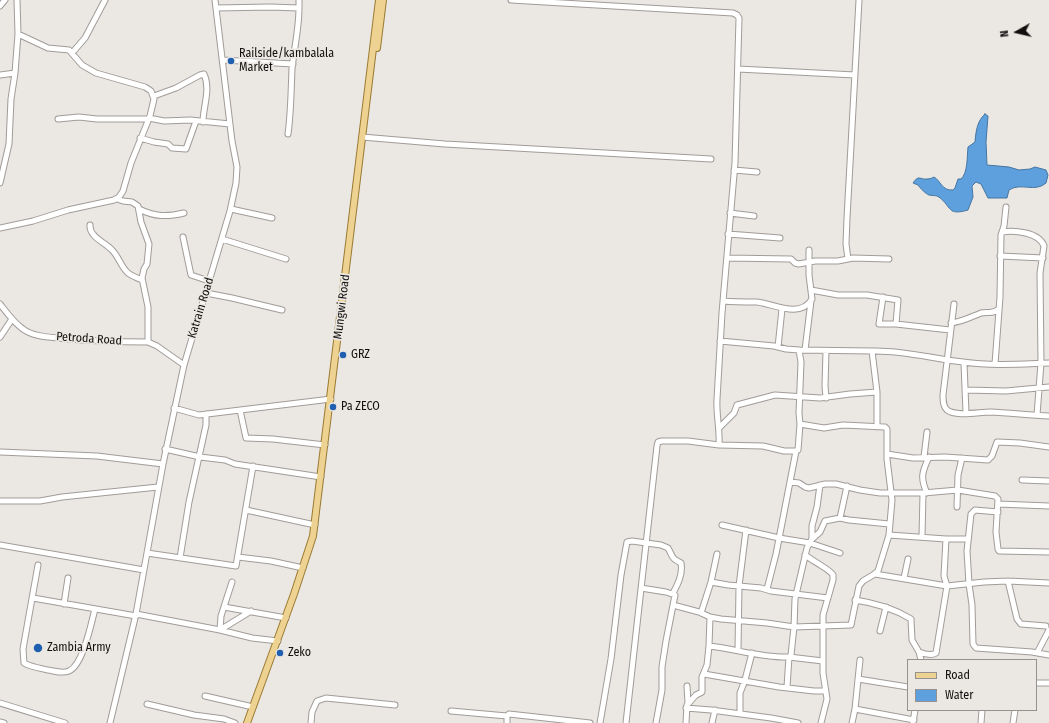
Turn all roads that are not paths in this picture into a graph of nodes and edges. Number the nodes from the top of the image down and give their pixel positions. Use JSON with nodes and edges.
{"nodes":[{"id":1,"x":5,"y":0,"type":"edge"},
{"id":2,"x":17,"y":0,"type":"edge"},
{"id":3,"x":106,"y":0,"type":"edge"},
{"id":4,"x":215,"y":0,"type":"edge"},
{"id":5,"x":299,"y":0,"type":"edge"},
{"id":6,"x":379,"y":0,"type":"edge"},
{"id":7,"x":383,"y":0,"type":"edge"},
{"id":8,"x":511,"y":0,"type":"edge"},
{"id":9,"x":859,"y":0,"type":"edge"},
{"id":10,"x":0,"y":6,"type":"edge"},
{"id":11,"x":216,"y":8,"type":"junction"},
{"id":12,"x":299,"y":8,"type":"junction"},
{"id":13,"x":18,"y":34,"type":"junction"},
{"id":14,"x":72,"y":53,"type":"junction"},
{"id":15,"x":222,"y":60,"type":"junction"},
{"id":16,"x":293,"y":64,"type":"junction"},
{"id":17,"x":738,"y":69,"type":"junction"},
{"id":18,"x":15,"y":74,"type":"junction"},
{"id":19,"x":0,"y":75,"type":"edge"},
{"id":20,"x":855,"y":75,"type":"junction"},
{"id":21,"x":154,"y":96,"type":"junction"},
{"id":22,"x":58,"y":119,"type":"dead end"},
{"id":23,"x":148,"y":119,"type":"junction"},
{"id":24,"x":196,"y":121,"type":"junction"},
{"id":25,"x":203,"y":122,"type":"junction"},
{"id":26,"x":230,"y":124,"type":"junction"},
{"id":27,"x":288,"y":134,"type":"dead end"},
{"id":28,"x":140,"y":138,"type":"junction"},
{"id":29,"x":364,"y":138,"type":"junction"},
{"id":30,"x":711,"y":159,"type":"dead end"},
{"id":31,"x":2,"y":169,"type":"edge"},
{"id":32,"x":734,"y":170,"type":"junction"},
{"id":33,"x":757,"y":172,"type":"dead end"},
{"id":34,"x":0,"y":183,"type":"edge"},
{"id":35,"x":117,"y":199,"type":"junction"},
{"id":36,"x":1006,"y":207,"type":"dead end"},
{"id":37,"x":139,"y":209,"type":"junction"},
{"id":38,"x":231,"y":209,"type":"junction"},
{"id":39,"x":184,"y":213,"type":"dead end"},
{"id":40,"x":730,"y":213,"type":"junction"},
{"id":41,"x":754,"y":216,"type":"dead end"},
{"id":42,"x":272,"y":218,"type":"dead end"},
{"id":43,"x":90,"y":225,"type":"dead end"},
{"id":44,"x":0,"y":228,"type":"edge"},
{"id":45,"x":1002,"y":232,"type":"junction"},
{"id":46,"x":728,"y":234,"type":"junction"},
{"id":47,"x":183,"y":237,"type":"dead end"},
{"id":48,"x":780,"y":238,"type":"dead end"},
{"id":49,"x":222,"y":239,"type":"junction"},
{"id":50,"x":809,"y":250,"type":"dead end"},
{"id":51,"x":1047,"y":251,"type":"edge"},
{"id":52,"x":1000,"y":256,"type":"junction"},
{"id":53,"x":726,"y":258,"type":"junction"},
{"id":54,"x":1043,"y":258,"type":"junction"},
{"id":55,"x":286,"y":259,"type":"dead end"},
{"id":56,"x":848,"y":259,"type":"junction"},
{"id":57,"x":889,"y":259,"type":"dead end"},
{"id":58,"x":809,"y":262,"type":"junction"},
{"id":59,"x":142,"y":280,"type":"junction"},
{"id":60,"x":209,"y":281,"type":"junction"},
{"id":61,"x":811,"y":290,"type":"junction"},
{"id":62,"x":206,"y":293,"type":"junction"},
{"id":63,"x":883,"y":298,"type":"junction"},
{"id":64,"x":723,"y":301,"type":"junction"},
{"id":65,"x":811,"y":301,"type":"junction"},
{"id":66,"x":0,"y":304,"type":"edge"},
{"id":67,"x":954,"y":304,"type":"dead end"},
{"id":68,"x":782,"y":308,"type":"junction"},
{"id":69,"x":999,"y":309,"type":"junction"},
{"id":70,"x":282,"y":310,"type":"dead end"},
{"id":71,"x":12,"y":319,"type":"junction"},
{"id":72,"x":951,"y":323,"type":"junction"},
{"id":73,"x":896,"y":324,"type":"junction"},
{"id":74,"x":950,"y":330,"type":"junction"},
{"id":75,"x":0,"y":337,"type":"edge"},
{"id":76,"x":720,"y":341,"type":"junction"},
{"id":77,"x":148,"y":342,"type":"junction"},
{"id":78,"x":778,"y":347,"type":"junction"},
{"id":79,"x":799,"y":350,"type":"junction"},
{"id":80,"x":805,"y":350,"type":"junction"},
{"id":81,"x":826,"y":351,"type":"junction"},
{"id":82,"x":872,"y":351,"type":"junction"},
{"id":83,"x":947,"y":360,"type":"junction"},
{"id":84,"x":964,"y":362,"type":"junction"},
{"id":85,"x":1041,"y":363,"type":"junction"},
{"id":86,"x":1049,"y":363,"type":"edge"},
{"id":87,"x":995,"y":364,"type":"junction"},
{"id":88,"x":184,"y":365,"type":"junction"},
{"id":89,"x":1049,"y":387,"type":"edge"},
{"id":90,"x":1040,"y":388,"type":"junction"},
{"id":91,"x":966,"y":390,"type":"junction"},
{"id":92,"x":877,"y":392,"type":"junction"},
{"id":93,"x":800,"y":397,"type":"junction"},
{"id":94,"x":826,"y":398,"type":"junction"},
{"id":95,"x":331,"y":399,"type":"junction"},
{"id":96,"x":174,"y":408,"type":"junction"},
{"id":97,"x":240,"y":410,"type":"junction"},
{"id":98,"x":966,"y":413,"type":"junction"},
{"id":99,"x":206,"y":414,"type":"junction"},
{"id":100,"x":1037,"y":415,"type":"junction"},
{"id":101,"x":1049,"y":416,"type":"edge"},
{"id":102,"x":800,"y":424,"type":"junction"},
{"id":103,"x":877,"y":427,"type":"junction"},
{"id":104,"x":719,"y":428,"type":"junction"},
{"id":105,"x":926,"y":432,"type":"dead end"},
{"id":106,"x":325,"y":445,"type":"junction"},
{"id":107,"x":719,"y":445,"type":"junction"},
{"id":108,"x":1049,"y":447,"type":"edge"},
{"id":109,"x":166,"y":449,"type":"junction"},
{"id":110,"x":0,"y":452,"type":"edge"},
{"id":111,"x":796,"y":452,"type":"junction"},
{"id":112,"x":887,"y":454,"type":"junction"},
{"id":113,"x":926,"y":457,"type":"junction"},
{"id":114,"x":200,"y":458,"type":"junction"},
{"id":115,"x":962,"y":458,"type":"junction"},
{"id":116,"x":162,"y":464,"type":"junction"},
{"id":117,"x":253,"y":466,"type":"junction"},
{"id":118,"x":321,"y":477,"type":"junction"},
{"id":119,"x":1022,"y":480,"type":"dead end"},
{"id":120,"x":1049,"y":481,"type":"edge"},
{"id":121,"x":790,"y":482,"type":"junction"},
{"id":122,"x":820,"y":485,"type":"junction"},
{"id":123,"x":847,"y":486,"type":"junction"},
{"id":124,"x":158,"y":487,"type":"junction"},
{"id":125,"x":958,"y":490,"type":"junction"},
{"id":126,"x":891,"y":493,"type":"junction"},
{"id":127,"x":925,"y":493,"type":"junction"},
{"id":128,"x":0,"y":501,"type":"edge"},
{"id":129,"x":998,"y":504,"type":"junction"},
{"id":130,"x":1049,"y":506,"type":"edge"},
{"id":131,"x":958,"y":507,"type":"dead end"},
{"id":132,"x":246,"y":510,"type":"junction"},
{"id":133,"x":998,"y":512,"type":"junction"},
{"id":134,"x":840,"y":518,"type":"junction"},
{"id":135,"x":889,"y":524,"type":"junction"},
{"id":136,"x":315,"y":525,"type":"junction"},
{"id":137,"x":722,"y":525,"type":"dead end"},
{"id":138,"x":746,"y":530,"type":"junction"},
{"id":139,"x":889,"y":535,"type":"junction"},
{"id":140,"x":922,"y":537,"type":"junction"},
{"id":141,"x":779,"y":538,"type":"junction"},
{"id":142,"x":946,"y":539,"type":"junction"},
{"id":143,"x":968,"y":539,"type":"junction"},
{"id":144,"x":811,"y":541,"type":"junction"},
{"id":145,"x":646,"y":543,"type":"junction"},
{"id":146,"x":0,"y":545,"type":"edge"},
{"id":147,"x":1049,"y":552,"type":"edge"},
{"id":148,"x":146,"y":553,"type":"junction"},
{"id":149,"x":840,"y":553,"type":"dead end"},
{"id":150,"x":717,"y":554,"type":"dead end"},
{"id":151,"x":805,"y":555,"type":"junction"},
{"id":152,"x":238,"y":557,"type":"junction"},
{"id":153,"x":180,"y":558,"type":"junction"},
{"id":154,"x":908,"y":559,"type":"dead end"},
{"id":155,"x":38,"y":564,"type":"dead end"},
{"id":156,"x":303,"y":568,"type":"junction"},
{"id":157,"x":144,"y":570,"type":"junction"},
{"id":158,"x":875,"y":574,"type":"junction"},
{"id":159,"x":68,"y":578,"type":"dead end"},
{"id":160,"x":904,"y":578,"type":"junction"},
{"id":161,"x":1008,"y":581,"type":"junction"},
{"id":162,"x":232,"y":582,"type":"dead end"},
{"id":163,"x":711,"y":582,"type":"junction"},
{"id":164,"x":969,"y":584,"type":"junction"},
{"id":165,"x":1049,"y":584,"type":"edge"},
{"id":166,"x":739,"y":586,"type":"junction"},
{"id":167,"x":947,"y":586,"type":"junction"},
{"id":168,"x":641,"y":588,"type":"junction"},
{"id":169,"x":767,"y":589,"type":"junction"},
{"id":170,"x":673,"y":593,"type":"junction"},
{"id":171,"x":796,"y":594,"type":"junction"},
{"id":172,"x":32,"y":598,"type":"junction"},
{"id":173,"x":828,"y":598,"type":"junction"},
{"id":174,"x":855,"y":600,"type":"junction"},
{"id":175,"x":64,"y":604,"type":"junction"},
{"id":176,"x":674,"y":605,"type":"junction"},
{"id":177,"x":886,"y":606,"type":"junction"},
{"id":178,"x":224,"y":607,"type":"junction"},
{"id":179,"x":95,"y":609,"type":"junction"},
{"id":180,"x":251,"y":611,"type":"junction"},
{"id":181,"x":701,"y":613,"type":"junction"},
{"id":182,"x":136,"y":615,"type":"junction"},
{"id":183,"x":710,"y":617,"type":"junction"},
{"id":184,"x":286,"y":618,"type":"junction"},
{"id":185,"x":739,"y":620,"type":"junction"},
{"id":186,"x":823,"y":626,"type":"junction"},
{"id":187,"x":794,"y":627,"type":"junction"},
{"id":188,"x":1048,"y":628,"type":"edge"},
{"id":189,"x":220,"y":630,"type":"junction"},
{"id":190,"x":880,"y":631,"type":"dead end"},
{"id":191,"x":278,"y":641,"type":"junction"},
{"id":192,"x":709,"y":646,"type":"junction"},
{"id":193,"x":738,"y":650,"type":"junction"},
{"id":194,"x":919,"y":652,"type":"junction"},
{"id":195,"x":752,"y":653,"type":"junction"},
{"id":196,"x":1037,"y":653,"type":"junction"},
{"id":197,"x":1049,"y":655,"type":"edge"},
{"id":198,"x":789,"y":657,"type":"junction"},
{"id":199,"x":921,"y":659,"type":"edge"},
{"id":200,"x":860,"y":660,"type":"dead end"},
{"id":201,"x":824,"y":661,"type":"junction"},
{"id":202,"x":704,"y":674,"type":"junction"},
{"id":203,"x":858,"y":679,"type":"junction"},
{"id":204,"x":745,"y":680,"type":"junction"},
{"id":205,"x":1037,"y":683,"type":"edge"},
{"id":206,"x":1049,"y":683,"type":"edge"},
{"id":207,"x":687,"y":686,"type":"dead end"},
{"id":208,"x":787,"y":687,"type":"junction"},
{"id":209,"x":907,"y":687,"type":"edge"},
{"id":210,"x":825,"y":691,"type":"junction"},
{"id":211,"x":205,"y":696,"type":"dead end"},
{"id":212,"x":0,"y":703,"type":"edge"},
{"id":213,"x":147,"y":704,"type":"dead end"},
{"id":214,"x":395,"y":705,"type":"dead end"},
{"id":215,"x":687,"y":706,"type":"junction"},
{"id":216,"x":253,"y":707,"type":"junction"},
{"id":217,"x":855,"y":709,"type":"junction"},
{"id":218,"x":715,"y":710,"type":"junction"},
{"id":219,"x":451,"y":711,"type":"dead end"},
{"id":220,"x":915,"y":711,"type":"edge"},
{"id":221,"x":982,"y":711,"type":"edge"},
{"id":222,"x":1015,"y":711,"type":"edge"},
{"id":223,"x":740,"y":714,"type":"junction"},
{"id":224,"x":507,"y":716,"type":"junction"},
{"id":225,"x":53,"y":721,"type":"edge"},
{"id":226,"x":914,"y":721,"type":"edge"},
{"id":227,"x":0,"y":722,"type":"edge"},
{"id":228,"x":785,"y":722,"type":"edge"},
{"id":229,"x":4,"y":723,"type":"edge"},
{"id":230,"x":65,"y":723,"type":"edge"},
{"id":231,"x":110,"y":723,"type":"edge"},
{"id":232,"x":235,"y":723,"type":"edge"},
{"id":233,"x":247,"y":723,"type":"edge"},
{"id":234,"x":251,"y":723,"type":"edge"},
{"id":235,"x":311,"y":723,"type":"edge"},
{"id":236,"x":507,"y":723,"type":"edge"},
{"id":237,"x":590,"y":723,"type":"edge"},
{"id":238,"x":600,"y":723,"type":"edge"},
{"id":239,"x":626,"y":723,"type":"edge"},
{"id":240,"x":656,"y":723,"type":"edge"},
{"id":241,"x":686,"y":723,"type":"edge"},
{"id":242,"x":712,"y":723,"type":"edge"},
{"id":243,"x":798,"y":723,"type":"edge"},
{"id":244,"x":821,"y":723,"type":"edge"},
{"id":245,"x":852,"y":723,"type":"edge"},
{"id":246,"x":981,"y":723,"type":"edge"},
{"id":247,"x":1013,"y":723,"type":"edge"}],
"edges":[{"from":1,"to":10,"type":"street"},
{"from":2,"to":13,"type":"street"},
{"from":3,"to":14,"type":"street"},
{"from":4,"to":11,"type":"street","name":"Katrain Road"},
{"from":5,"to":12,"type":"street"},
{"from":6,"to":29,"type":"main road","name":"Mungwi Road"},
{"from":7,"to":29,"type":"main road","name":"Mungwi Road"},
{"from":8,"to":17,"type":"street"},
{"from":9,"to":20,"type":"street"},
{"from":11,"to":12,"type":"street"},
{"from":11,"to":15,"type":"street","name":"Katrain Road"},
{"from":12,"to":16,"type":"street"},
{"from":13,"to":14,"type":"street"},
{"from":13,"to":18,"type":"street"},
{"from":14,"to":21,"type":"street"},
{"from":15,"to":16,"type":"street"},
{"from":15,"to":26,"type":"street","name":"Katrain Road"},
{"from":16,"to":27,"type":"street"},
{"from":17,"to":20,"type":"street"},
{"from":17,"to":32,"type":"street"},
{"from":18,"to":19,"type":"street"},
{"from":18,"to":31,"type":"street"},
{"from":20,"to":56,"type":"street"},
{"from":21,"to":23,"type":"street"},
{"from":21,"to":25,"type":"street"},
{"from":22,"to":23,"type":"street"},
{"from":23,"to":24,"type":"street"},
{"from":23,"to":28,"type":"street"},
{"from":24,"to":25,"type":"street"},
{"from":24,"to":28,"type":"street"},
{"from":25,"to":26,"type":"street"},
{"from":26,"to":38,"type":"street","name":"Katrain Road"},
{"from":28,"to":35,"type":"street"},
{"from":29,"to":30,"type":"street"},
{"from":29,"to":95,"type":"main road","name":"Mungwi Road"},
{"from":29,"to":234,"type":"main road","name":"Mungwi Road"},
{"from":31,"to":34,"type":"street"},
{"from":32,"to":33,"type":"street"},
{"from":32,"to":40,"type":"street"},
{"from":35,"to":37,"type":"street"},
{"from":35,"to":44,"type":"street"},
{"from":36,"to":45,"type":"street"},
{"from":37,"to":39,"type":"street"},
{"from":37,"to":59,"type":"street"},
{"from":38,"to":42,"type":"street"},
{"from":38,"to":49,"type":"street","name":"Katrain Road"},
{"from":40,"to":41,"type":"street"},
{"from":40,"to":46,"type":"street"},
{"from":43,"to":59,"type":"street"},
{"from":45,"to":51,"type":"street"},
{"from":45,"to":52,"type":"street"},
{"from":46,"to":48,"type":"street"},
{"from":46,"to":53,"type":"street"},
{"from":47,"to":60,"type":"street"},
{"from":49,"to":55,"type":"street"},
{"from":49,"to":60,"type":"street","name":"Katrain Road"},
{"from":50,"to":58,"type":"street"},
{"from":51,"to":54,"type":"street"},
{"from":52,"to":54,"type":"street"},
{"from":52,"to":69,"type":"street"},
{"from":53,"to":58,"type":"street"},
{"from":53,"to":64,"type":"street"},
{"from":54,"to":85,"type":"street"},
{"from":56,"to":57,"type":"street"},
{"from":56,"to":58,"type":"street"},
{"from":58,"to":61,"type":"street"},
{"from":59,"to":77,"type":"street"},
{"from":60,"to":62,"type":"street","name":"Katrain Road"},
{"from":61,"to":63,"type":"street"},
{"from":61,"to":65,"type":"street"},
{"from":62,"to":70,"type":"street"},
{"from":62,"to":88,"type":"street","name":"Katrain Road"},
{"from":63,"to":73,"type":"street"},
{"from":63,"to":73,"type":"street"},
{"from":64,"to":68,"type":"street"},
{"from":64,"to":76,"type":"street"},
{"from":65,"to":68,"type":"street"},
{"from":65,"to":80,"type":"street"},
{"from":66,"to":71,"type":"street","name":"Petroda Road"},
{"from":67,"to":72,"type":"street"},
{"from":68,"to":78,"type":"street"},
{"from":69,"to":72,"type":"street"},
{"from":69,"to":87,"type":"street"},
{"from":71,"to":75,"type":"street"},
{"from":71,"to":77,"type":"street","name":"Petroda Road"},
{"from":72,"to":74,"type":"street"},
{"from":73,"to":74,"type":"street"},
{"from":74,"to":83,"type":"street"},
{"from":76,"to":78,"type":"street"},
{"from":76,"to":104,"type":"street"},
{"from":77,"to":88,"type":"street","name":"Petroda Road"},
{"from":78,"to":79,"type":"street"},
{"from":79,"to":80,"type":"street"},
{"from":79,"to":93,"type":"street"},
{"from":80,"to":81,"type":"street"},
{"from":81,"to":82,"type":"street"},
{"from":81,"to":94,"type":"street"},
{"from":82,"to":83,"type":"street"},
{"from":82,"to":92,"type":"street"},
{"from":83,"to":84,"type":"street"},
{"from":83,"to":98,"type":"street"},
{"from":84,"to":87,"type":"street"},
{"from":84,"to":91,"type":"street"},
{"from":85,"to":86,"type":"street"},
{"from":85,"to":87,"type":"street"},
{"from":85,"to":90,"type":"street"},
{"from":88,"to":96,"type":"street","name":"Katrain Road"},
{"from":89,"to":90,"type":"street"},
{"from":90,"to":91,"type":"street"},
{"from":90,"to":100,"type":"street"},
{"from":91,"to":98,"type":"street"},
{"from":92,"to":94,"type":"street"},
{"from":92,"to":103,"type":"street"},
{"from":93,"to":94,"type":"street"},
{"from":93,"to":102,"type":"street"},
{"from":93,"to":104,"type":"street"},
{"from":95,"to":97,"type":"street"},
{"from":95,"to":106,"type":"main road","name":"Mungwi Road"},
{"from":96,"to":99,"type":"street"},
{"from":96,"to":109,"type":"street","name":"Katrain Road"},
{"from":97,"to":99,"type":"street"},
{"from":97,"to":106,"type":"street"},
{"from":98,"to":100,"type":"street"},
{"from":99,"to":114,"type":"street"},
{"from":100,"to":101,"type":"street"},
{"from":102,"to":103,"type":"street"},
{"from":102,"to":111,"type":"street"},
{"from":103,"to":112,"type":"street"},
{"from":104,"to":107,"type":"street"},
{"from":105,"to":113,"type":"street"},
{"from":106,"to":118,"type":"main road","name":"Mungwi Road"},
{"from":107,"to":111,"type":"street"},
{"from":107,"to":145,"type":"street"},
{"from":108,"to":115,"type":"street"},
{"from":109,"to":114,"type":"street"},
{"from":109,"to":116,"type":"street","name":"Katrain Road"},
{"from":110,"to":116,"type":"street"},
{"from":111,"to":121,"type":"street"},
{"from":112,"to":113,"type":"street"},
{"from":112,"to":126,"type":"street"},
{"from":113,"to":115,"type":"street"},
{"from":113,"to":127,"type":"street"},
{"from":114,"to":117,"type":"street"},
{"from":114,"to":153,"type":"street"},
{"from":115,"to":125,"type":"street"},
{"from":116,"to":124,"type":"street","name":"Katrain Road"},
{"from":117,"to":118,"type":"street"},
{"from":117,"to":132,"type":"street"},
{"from":118,"to":136,"type":"main road","name":"Mungwi Road"},
{"from":119,"to":120,"type":"street"},
{"from":121,"to":122,"type":"street"},
{"from":121,"to":141,"type":"street"},
{"from":122,"to":123,"type":"street"},
{"from":122,"to":144,"type":"street"},
{"from":123,"to":126,"type":"street"},
{"from":123,"to":134,"type":"street"},
{"from":124,"to":128,"type":"street"},
{"from":124,"to":148,"type":"street","name":"Katrain Road"},
{"from":125,"to":127,"type":"street"},
{"from":125,"to":129,"type":"street"},
{"from":125,"to":131,"type":"street"},
{"from":126,"to":127,"type":"street"},
{"from":126,"to":135,"type":"street"},
{"from":127,"to":140,"type":"street"},
{"from":129,"to":130,"type":"street"},
{"from":129,"to":133,"type":"street"},
{"from":132,"to":136,"type":"street"},
{"from":132,"to":152,"type":"street"},
{"from":133,"to":143,"type":"street"},
{"from":133,"to":147,"type":"street"},
{"from":134,"to":135,"type":"street"},
{"from":134,"to":144,"type":"street"},
{"from":135,"to":139,"type":"street"},
{"from":136,"to":156,"type":"main road","name":"Mungwi Road"},
{"from":137,"to":138,"type":"street"},
{"from":138,"to":141,"type":"street"},
{"from":138,"to":166,"type":"street"},
{"from":139,"to":140,"type":"street"},
{"from":139,"to":158,"type":"street"},
{"from":140,"to":142,"type":"street"},
{"from":141,"to":144,"type":"street"},
{"from":141,"to":169,"type":"street"},
{"from":142,"to":143,"type":"street"},
{"from":142,"to":167,"type":"street"},
{"from":143,"to":164,"type":"street"},
{"from":144,"to":149,"type":"street"},
{"from":144,"to":151,"type":"street"},
{"from":145,"to":168,"type":"street"},
{"from":145,"to":170,"type":"street"},
{"from":145,"to":238,"type":"street"},
{"from":146,"to":157,"type":"street"},
{"from":148,"to":153,"type":"street"},
{"from":148,"to":157,"type":"street","name":"Katrain Road"},
{"from":150,"to":163,"type":"street"},
{"from":151,"to":171,"type":"street"},
{"from":151,"to":173,"type":"street"},
{"from":152,"to":153,"type":"street"},
{"from":152,"to":156,"type":"street"},
{"from":154,"to":160,"type":"street"},
{"from":155,"to":172,"type":"street"},
{"from":156,"to":184,"type":"main road","name":"Mungwi Road"},
{"from":157,"to":182,"type":"street","name":"Katrain Road"},
{"from":158,"to":160,"type":"street"},
{"from":158,"to":174,"type":"street"},
{"from":159,"to":175,"type":"street"},
{"from":160,"to":167,"type":"street"},
{"from":161,"to":164,"type":"street"},
{"from":161,"to":165,"type":"street"},
{"from":161,"to":188,"type":"street"},
{"from":162,"to":178,"type":"street"},
{"from":163,"to":166,"type":"street"},
{"from":163,"to":181,"type":"street"},
{"from":164,"to":167,"type":"street"},
{"from":164,"to":196,"type":"street"},
{"from":166,"to":169,"type":"street"},
{"from":166,"to":185,"type":"street"},
{"from":167,"to":194,"type":"street"},
{"from":168,"to":170,"type":"street"},
{"from":168,"to":239,"type":"street"},
{"from":169,"to":171,"type":"street"},
{"from":170,"to":176,"type":"street"},
{"from":171,"to":173,"type":"street"},
{"from":171,"to":187,"type":"street"},
{"from":172,"to":175,"type":"street"},
{"from":172,"to":179,"type":"street"},
{"from":173,"to":186,"type":"street"},
{"from":174,"to":177,"type":"street"},
{"from":174,"to":186,"type":"street"},
{"from":175,"to":179,"type":"street"},
{"from":176,"to":181,"type":"street"},
{"from":176,"to":240,"type":"street"},
{"from":177,"to":190,"type":"street"},
{"from":177,"to":194,"type":"street"},
{"from":178,"to":180,"type":"street"},
{"from":178,"to":189,"type":"street"},
{"from":179,"to":182,"type":"street"},
{"from":180,"to":184,"type":"street"},
{"from":180,"to":189,"type":"street"},
{"from":181,"to":183,"type":"street"},
{"from":182,"to":189,"type":"street"},
{"from":182,"to":231,"type":"street","name":"Katrain Road"},
{"from":183,"to":185,"type":"street"},
{"from":183,"to":192,"type":"street"},
{"from":184,"to":191,"type":"main road","name":"Mungwi Road"},
{"from":185,"to":187,"type":"street"},
{"from":185,"to":193,"type":"street"},
{"from":186,"to":187,"type":"street"},
{"from":186,"to":201,"type":"street"},
{"from":187,"to":198,"type":"street"},
{"from":188,"to":196,"type":"street"},
{"from":189,"to":191,"type":"street"},
{"from":191,"to":216,"type":"main road","name":"Mungwi Road"},
{"from":192,"to":193,"type":"street"},
{"from":192,"to":202,"type":"street"},
{"from":193,"to":195,"type":"street"},
{"from":194,"to":199,"type":"street"},
{"from":195,"to":198,"type":"street"},
{"from":195,"to":204,"type":"street"},
{"from":196,"to":197,"type":"street"},
{"from":198,"to":201,"type":"street"},
{"from":198,"to":208,"type":"street"},
{"from":200,"to":203,"type":"street"},
{"from":201,"to":210,"type":"street"},
{"from":202,"to":204,"type":"street"},
{"from":202,"to":215,"type":"street"},
{"from":203,"to":209,"type":"street"},
{"from":203,"to":217,"type":"street"},
{"from":204,"to":208,"type":"street"},
{"from":204,"to":223,"type":"street"},
{"from":205,"to":206,"type":"street"},
{"from":207,"to":215,"type":"street"},
{"from":208,"to":210,"type":"street"},
{"from":210,"to":244,"type":"street"},
{"from":211,"to":216,"type":"street"},
{"from":212,"to":225,"type":"street"},
{"from":213,"to":232,"type":"street"},
{"from":214,"to":235,"type":"street"},
{"from":215,"to":218,"type":"street"},
{"from":215,"to":241,"type":"street"},
{"from":216,"to":233,"type":"main road","name":"Mungwi Road"},
{"from":217,"to":226,"type":"street"},
{"from":217,"to":245,"type":"street"},
{"from":218,"to":223,"type":"street"},
{"from":218,"to":242,"type":"street"},
{"from":219,"to":224,"type":"street"},
{"from":220,"to":226,"type":"street"},
{"from":221,"to":246,"type":"street"},
{"from":222,"to":247,"type":"street"},
{"from":223,"to":228,"type":"street"},
{"from":224,"to":236,"type":"street"},
{"from":224,"to":237,"type":"street"},
{"from":225,"to":230,"type":"street"},
{"from":227,"to":229,"type":"street"},
{"from":228,"to":243,"type":"street"}]}
